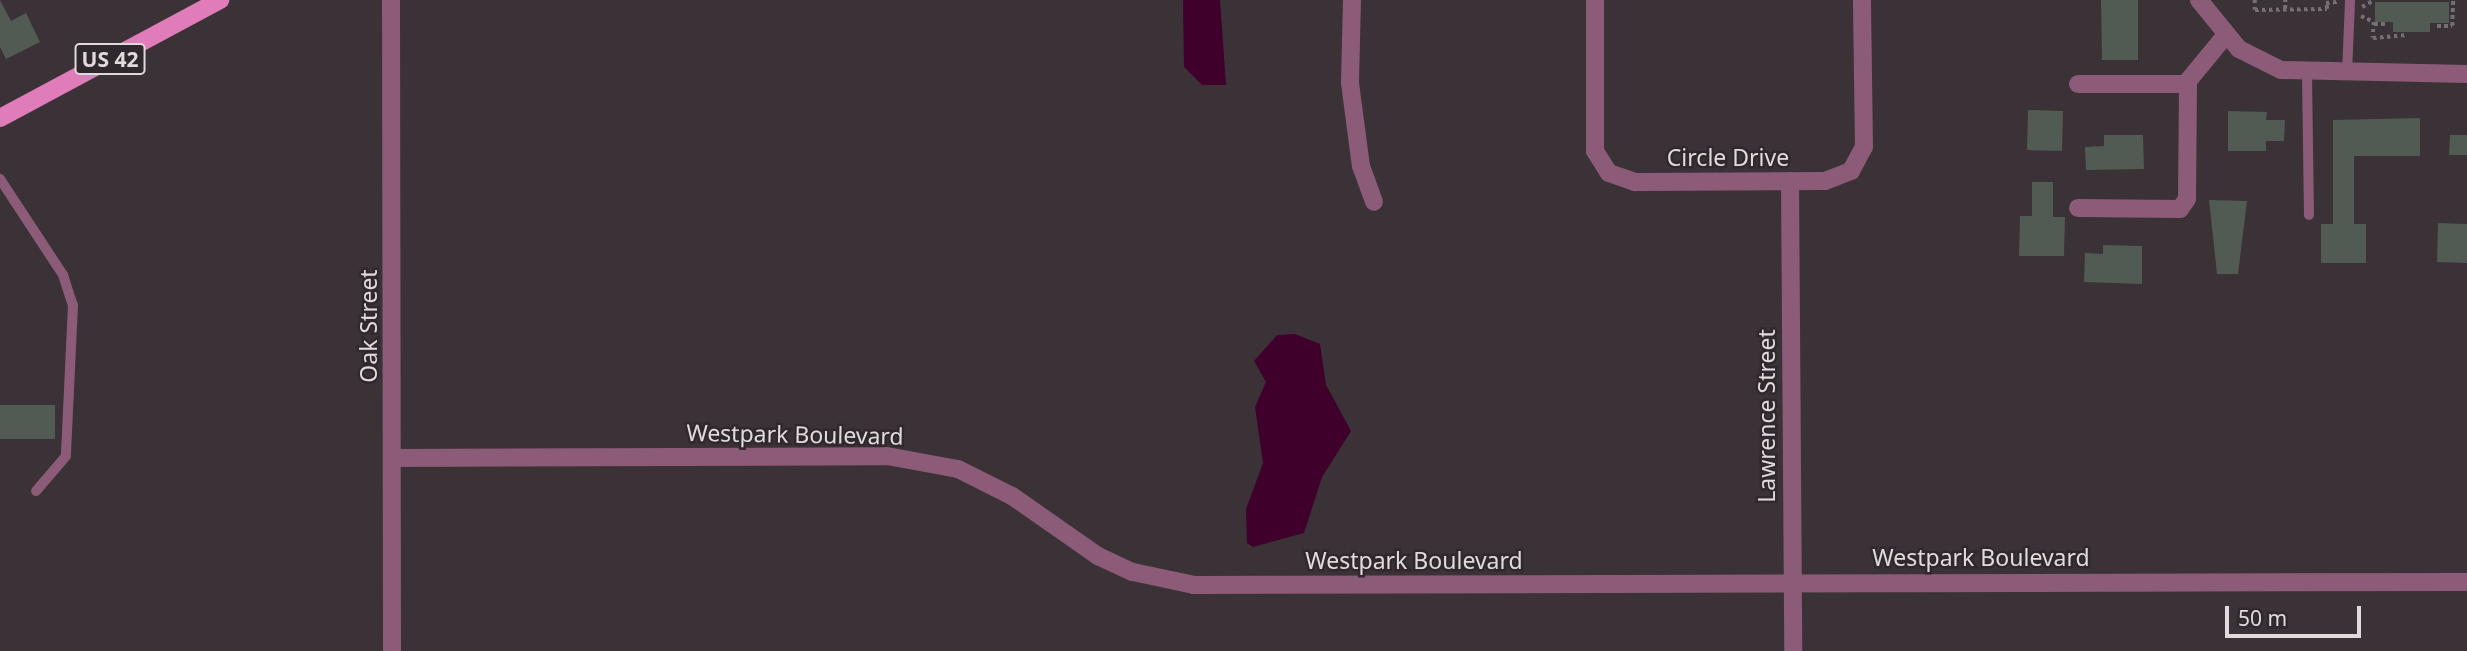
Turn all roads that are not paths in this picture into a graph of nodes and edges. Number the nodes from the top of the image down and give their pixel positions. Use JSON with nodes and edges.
{"nodes":[{"id":1,"x":220,"y":0,"type":"edge"},
{"id":2,"x":391,"y":0,"type":"edge"},
{"id":3,"x":1352,"y":0,"type":"edge"},
{"id":4,"x":1595,"y":0,"type":"edge"},
{"id":5,"x":1862,"y":0,"type":"edge"},
{"id":6,"x":2199,"y":0,"type":"edge"},
{"id":7,"x":2350,"y":0,"type":"edge"},
{"id":8,"x":2225,"y":36,"type":"junction"},
{"id":9,"x":2308,"y":74,"type":"junction"},
{"id":10,"x":2347,"y":74,"type":"junction"},
{"id":11,"x":2467,"y":74,"type":"edge"},
{"id":12,"x":2078,"y":84,"type":"dead end"},
{"id":13,"x":2188,"y":84,"type":"junction"},
{"id":14,"x":0,"y":118,"type":"edge"},
{"id":15,"x":0,"y":179,"type":"edge"},
{"id":16,"x":1790,"y":181,"type":"junction"},
{"id":17,"x":1374,"y":202,"type":"dead end"},
{"id":18,"x":2078,"y":208,"type":"dead end"},
{"id":19,"x":2309,"y":215,"type":"dead end"},
{"id":20,"x":393,"y":458,"type":"junction"},
{"id":21,"x":36,"y":491,"type":"dead end"},
{"id":22,"x":1792,"y":581,"type":"junction"},
{"id":23,"x":2467,"y":582,"type":"edge"},
{"id":24,"x":392,"y":651,"type":"edge"},
{"id":25,"x":1793,"y":651,"type":"edge"}],
"edges":[{"from":1,"to":14,"type":"main road","number":"US 42"},
{"from":2,"to":20,"type":"street","name":"Oak Street"},
{"from":3,"to":17,"type":"street"},
{"from":4,"to":16,"type":"street","name":"Circle Drive"},
{"from":5,"to":16,"type":"street","name":"Circle Drive"},
{"from":6,"to":8,"type":"street"},
{"from":7,"to":10,"type":"lane"},
{"from":8,"to":9,"type":"street"},
{"from":8,"to":13,"type":"street"},
{"from":9,"to":10,"type":"street"},
{"from":9,"to":19,"type":"lane"},
{"from":10,"to":11,"type":"street"},
{"from":12,"to":13,"type":"street"},
{"from":13,"to":18,"type":"street"},
{"from":15,"to":21,"type":"lane"},
{"from":16,"to":22,"type":"street","name":"Lawrence Street"},
{"from":20,"to":22,"type":"street","name":"Westpark Boulevard"},
{"from":20,"to":24,"type":"street","name":"Oak Street"},
{"from":22,"to":23,"type":"street","name":"Westpark Boulevard"},
{"from":22,"to":25,"type":"street","name":"Lawrence Street"}]}
